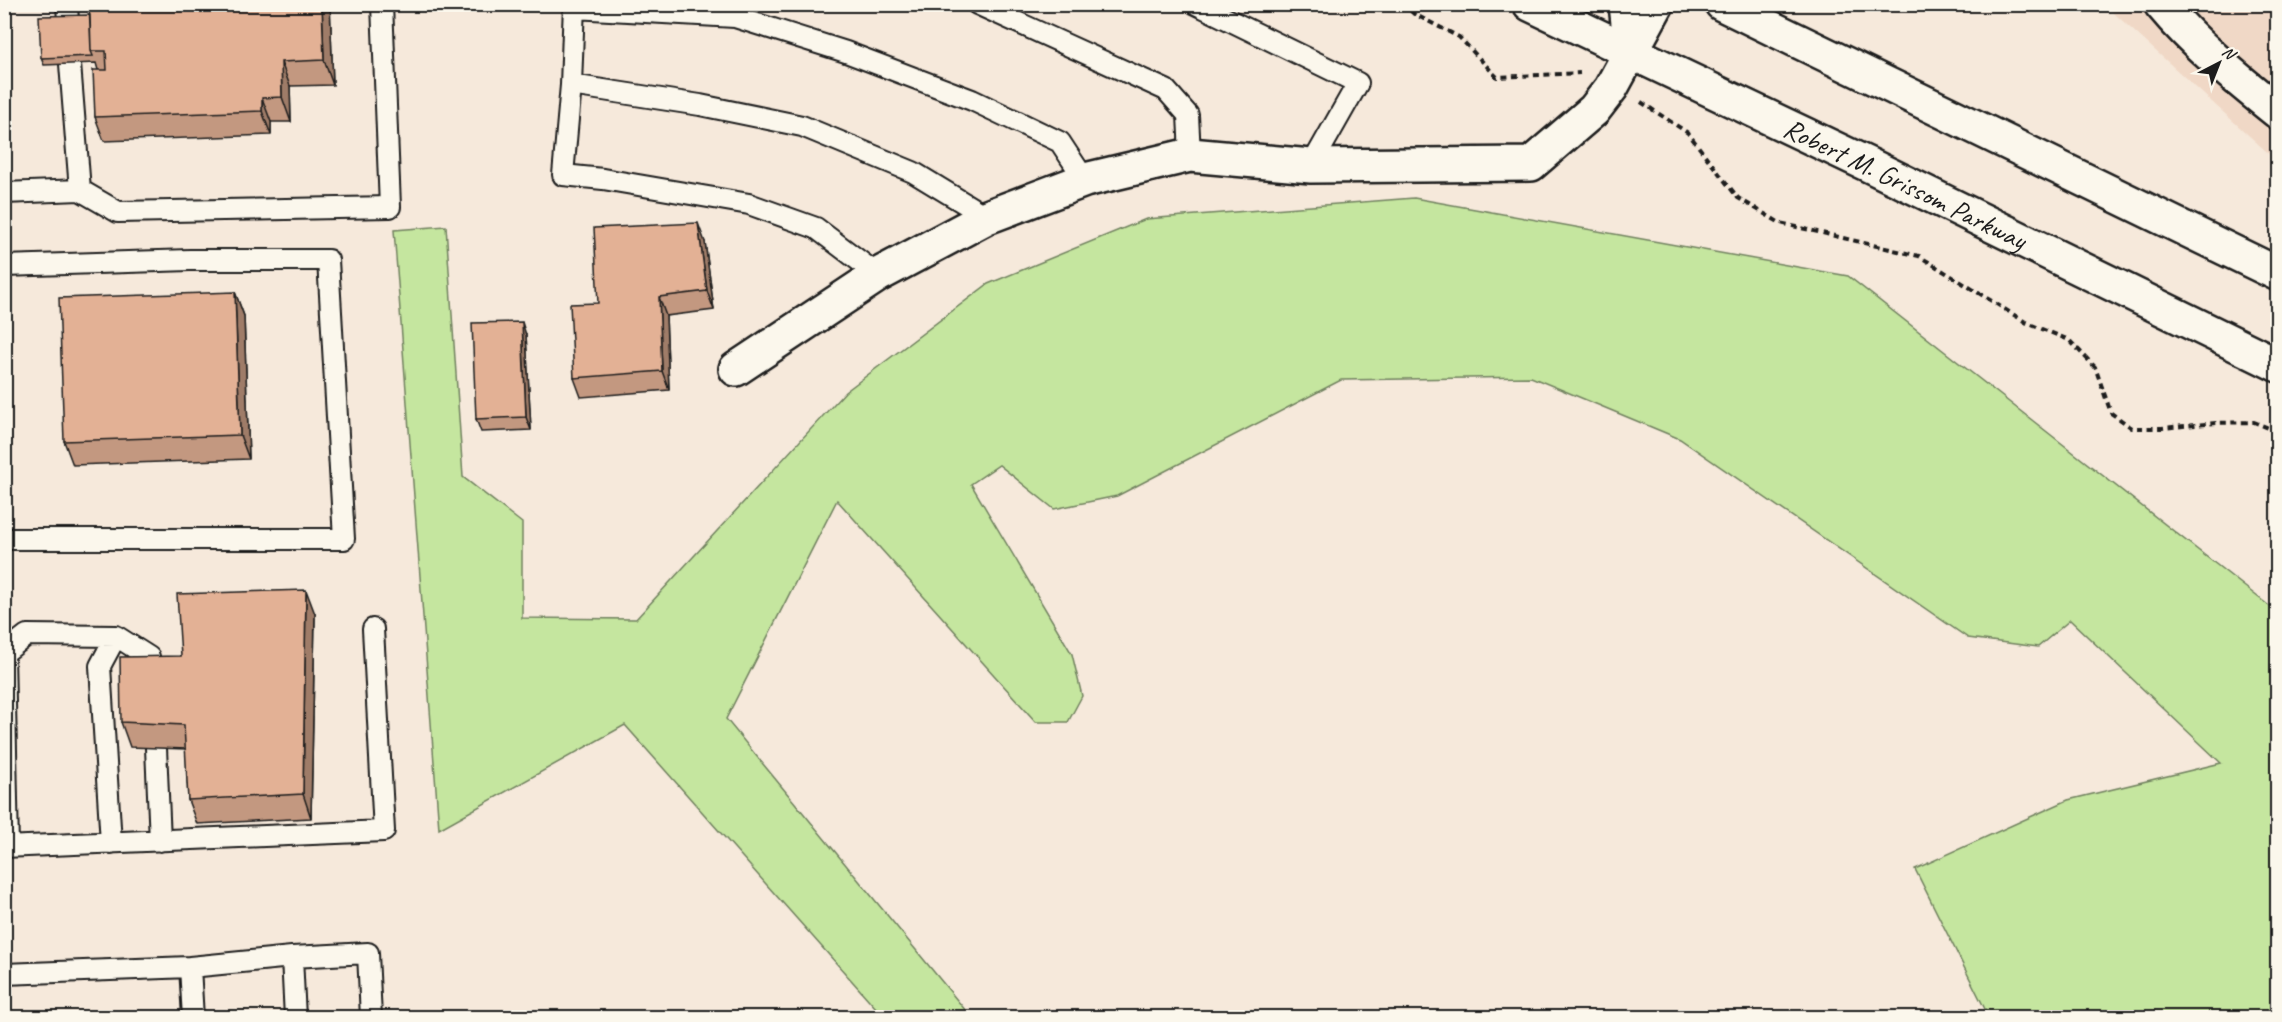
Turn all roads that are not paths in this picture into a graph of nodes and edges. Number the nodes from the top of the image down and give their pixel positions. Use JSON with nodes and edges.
{"nodes":[{"id":1,"x":382,"y":4,"type":"edge"},
{"id":2,"x":977,"y":4,"type":"edge"},
{"id":3,"x":1196,"y":4,"type":"edge"},
{"id":4,"x":1530,"y":4,"type":"edge"},
{"id":5,"x":1626,"y":4,"type":"edge"},
{"id":6,"x":1657,"y":4,"type":"edge"},
{"id":7,"x":1722,"y":4,"type":"edge"},
{"id":8,"x":1758,"y":4,"type":"edge"},
{"id":9,"x":574,"y":6,"type":"edge"},
{"id":10,"x":2164,"y":6,"type":"edge"},
{"id":11,"x":1777,"y":30,"type":"junction"},
{"id":12,"x":1631,"y":52,"type":"junction"},
{"id":13,"x":70,"y":64,"type":"edge"},
{"id":14,"x":571,"y":85,"type":"junction"},
{"id":15,"x":2277,"y":112,"type":"edge"},
{"id":16,"x":1190,"y":155,"type":"junction"},
{"id":17,"x":1311,"y":166,"type":"junction"},
{"id":18,"x":1085,"y":180,"type":"junction"},
{"id":19,"x":80,"y":190,"type":"junction"},
{"id":20,"x":4,"y":193,"type":"edge"},
{"id":21,"x":987,"y":217,"type":"junction"},
{"id":22,"x":4,"y":266,"type":"edge"},
{"id":23,"x":2277,"y":274,"type":"edge"},
{"id":24,"x":878,"y":275,"type":"junction"},
{"id":25,"x":2277,"y":365,"type":"edge"},
{"id":26,"x":736,"y":369,"type":"dead end"},
{"id":27,"x":4,"y":539,"type":"edge"},
{"id":28,"x":373,"y":629,"type":"dead end"},
{"id":29,"x":116,"y":636,"type":"junction"},
{"id":30,"x":4,"y":653,"type":"edge"},
{"id":31,"x":152,"y":681,"type":"edge"},
{"id":32,"x":156,"y":748,"type":"edge"},
{"id":33,"x":160,"y":841,"type":"junction"},
{"id":34,"x":111,"y":843,"type":"junction"},
{"id":35,"x":6,"y":847,"type":"edge"},
{"id":36,"x":292,"y":957,"type":"junction"},
{"id":37,"x":190,"y":967,"type":"junction"},
{"id":38,"x":4,"y":974,"type":"edge"},
{"id":39,"x":193,"y":1017,"type":"edge"},
{"id":40,"x":295,"y":1017,"type":"edge"},
{"id":41,"x":371,"y":1017,"type":"edge"}],
"edges":[{"from":1,"to":19,"type":"lane"},
{"from":2,"to":16,"type":"lane"},
{"from":3,"to":17,"type":"lane"},
{"from":4,"to":12,"type":"main road","name":"Robert M. Grissom Parkway"},
{"from":5,"to":12,"type":"main road"},
{"from":6,"to":12,"type":"main road"},
{"from":7,"to":11,"type":"main road"},
{"from":8,"to":11,"type":"main road"},
{"from":9,"to":14,"type":"lane"},
{"from":9,"to":18,"type":"lane"},
{"from":10,"to":15,"type":"main road"},
{"from":11,"to":23,"type":"main road"},
{"from":12,"to":17,"type":"main road"},
{"from":12,"to":25,"type":"main road","name":"Robert M. Grissom Parkway"},
{"from":13,"to":19,"type":"lane"},
{"from":14,"to":21,"type":"lane"},
{"from":14,"to":24,"type":"lane"},
{"from":16,"to":17,"type":"main road"},
{"from":16,"to":18,"type":"main road"},
{"from":18,"to":21,"type":"main road"},
{"from":19,"to":20,"type":"lane"},
{"from":21,"to":24,"type":"main road"},
{"from":22,"to":27,"type":"lane"},
{"from":24,"to":26,"type":"main road"},
{"from":28,"to":33,"type":"lane"},
{"from":29,"to":30,"type":"lane"},
{"from":29,"to":31,"type":"lane"},
{"from":29,"to":34,"type":"lane"},
{"from":30,"to":35,"type":"lane"},
{"from":32,"to":33,"type":"lane"},
{"from":33,"to":34,"type":"lane"},
{"from":34,"to":35,"type":"lane"},
{"from":36,"to":37,"type":"lane"},
{"from":36,"to":40,"type":"lane"},
{"from":36,"to":41,"type":"lane"},
{"from":37,"to":38,"type":"lane"},
{"from":37,"to":39,"type":"lane"}]}
